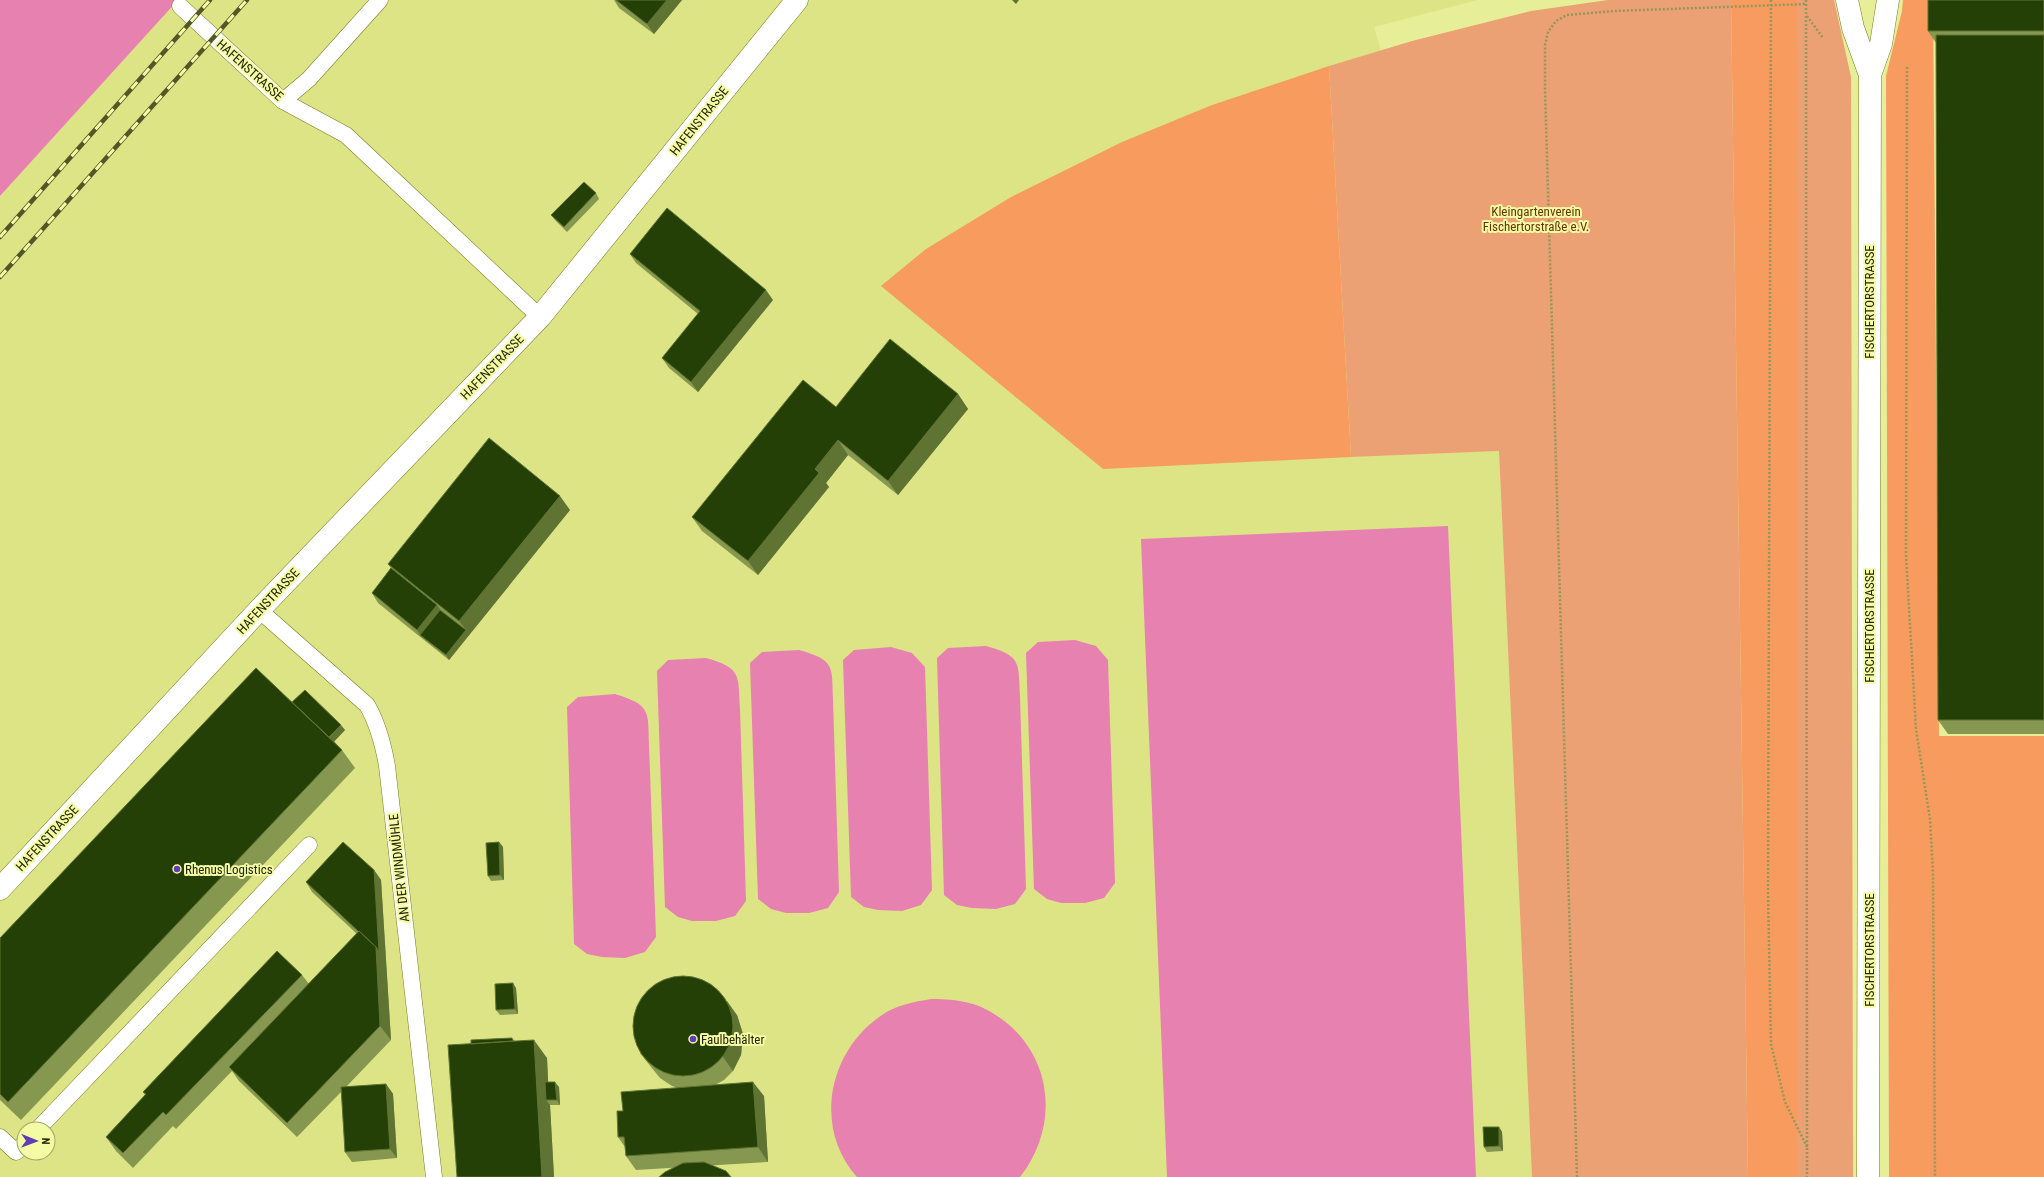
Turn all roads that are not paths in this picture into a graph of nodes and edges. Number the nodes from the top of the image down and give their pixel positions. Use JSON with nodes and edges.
{"nodes":[{"id":1,"x":380,"y":0,"type":"edge"},
{"id":2,"x":797,"y":0,"type":"edge"},
{"id":3,"x":1847,"y":0,"type":"edge"},
{"id":4,"x":1888,"y":0,"type":"edge"},
{"id":5,"x":180,"y":6,"type":"dead end"},
{"id":6,"x":1870,"y":75,"type":"junction"},
{"id":7,"x":283,"y":101,"type":"junction"},
{"id":8,"x":540,"y":317,"type":"junction"},
{"id":9,"x":259,"y":610,"type":"junction"},
{"id":10,"x":308,"y":845,"type":"dead end"},
{"id":11,"x":0,"y":889,"type":"edge"},
{"id":12,"x":46,"y":1121,"type":"edge"},
{"id":13,"x":0,"y":1137,"type":"edge"},
{"id":14,"x":16,"y":1152,"type":"edge"},
{"id":15,"x":434,"y":1177,"type":"edge"},
{"id":16,"x":1868,"y":1177,"type":"edge"}],
"edges":[{"from":1,"to":7,"type":"lane"},
{"from":2,"to":8,"type":"street","name":"HAFENSTRASSE"},
{"from":3,"to":6,"type":"street","name":"FISCHERTORSTRASSE"},
{"from":4,"to":6,"type":"street","name":"FISCHERTORSTRASSE"},
{"from":5,"to":7,"type":"lane","name":"HAFENSTRASSE"},
{"from":6,"to":16,"type":"street","name":"FISCHERTORSTRASSE"},
{"from":7,"to":8,"type":"lane","name":"HAFENSTRASSE"},
{"from":8,"to":9,"type":"street","name":"HAFENSTRASSE"},
{"from":9,"to":11,"type":"street","name":"HAFENSTRASSE"},
{"from":9,"to":15,"type":"lane","name":"AN DER WINDMÜHLE"},
{"from":10,"to":12,"type":"lane"},
{"from":13,"to":14,"type":"lane"}]}
